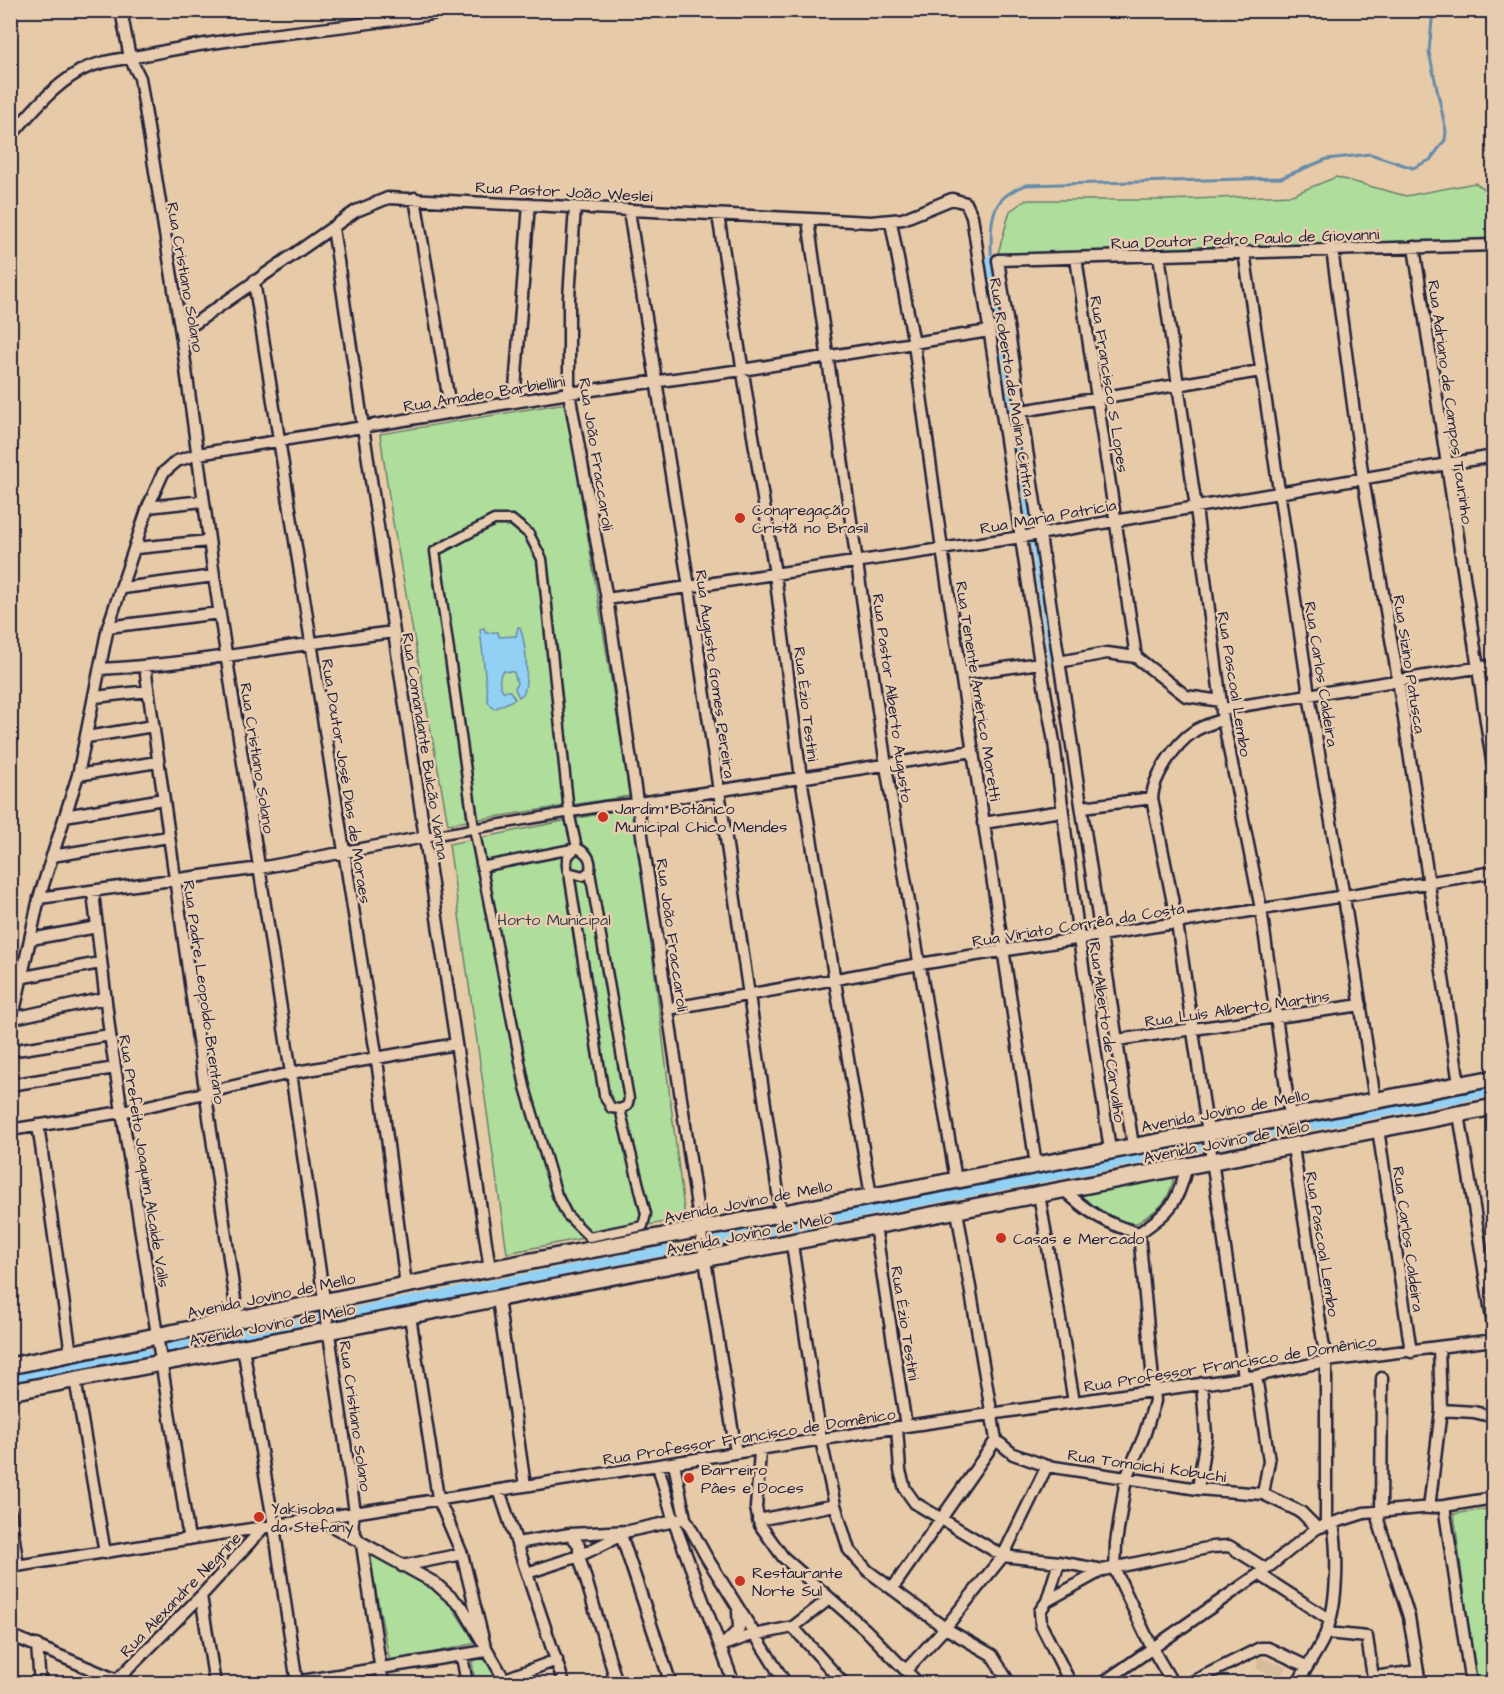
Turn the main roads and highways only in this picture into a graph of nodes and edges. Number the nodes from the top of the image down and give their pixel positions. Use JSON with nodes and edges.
{"nodes":[{"id":1,"x":1494,"y":1078,"type":"edge"},
{"id":2,"x":1494,"y":1107,"type":"edge"},
{"id":3,"x":10,"y":1366,"type":"edge"},
{"id":4,"x":10,"y":1392,"type":"edge"}],
"edges":[{"from":1,"to":3,"type":"main road","name":"Avenida Jovino de Mello"},
{"from":2,"to":4,"type":"main road","name":"Avenida Jovino de Melo"}]}
